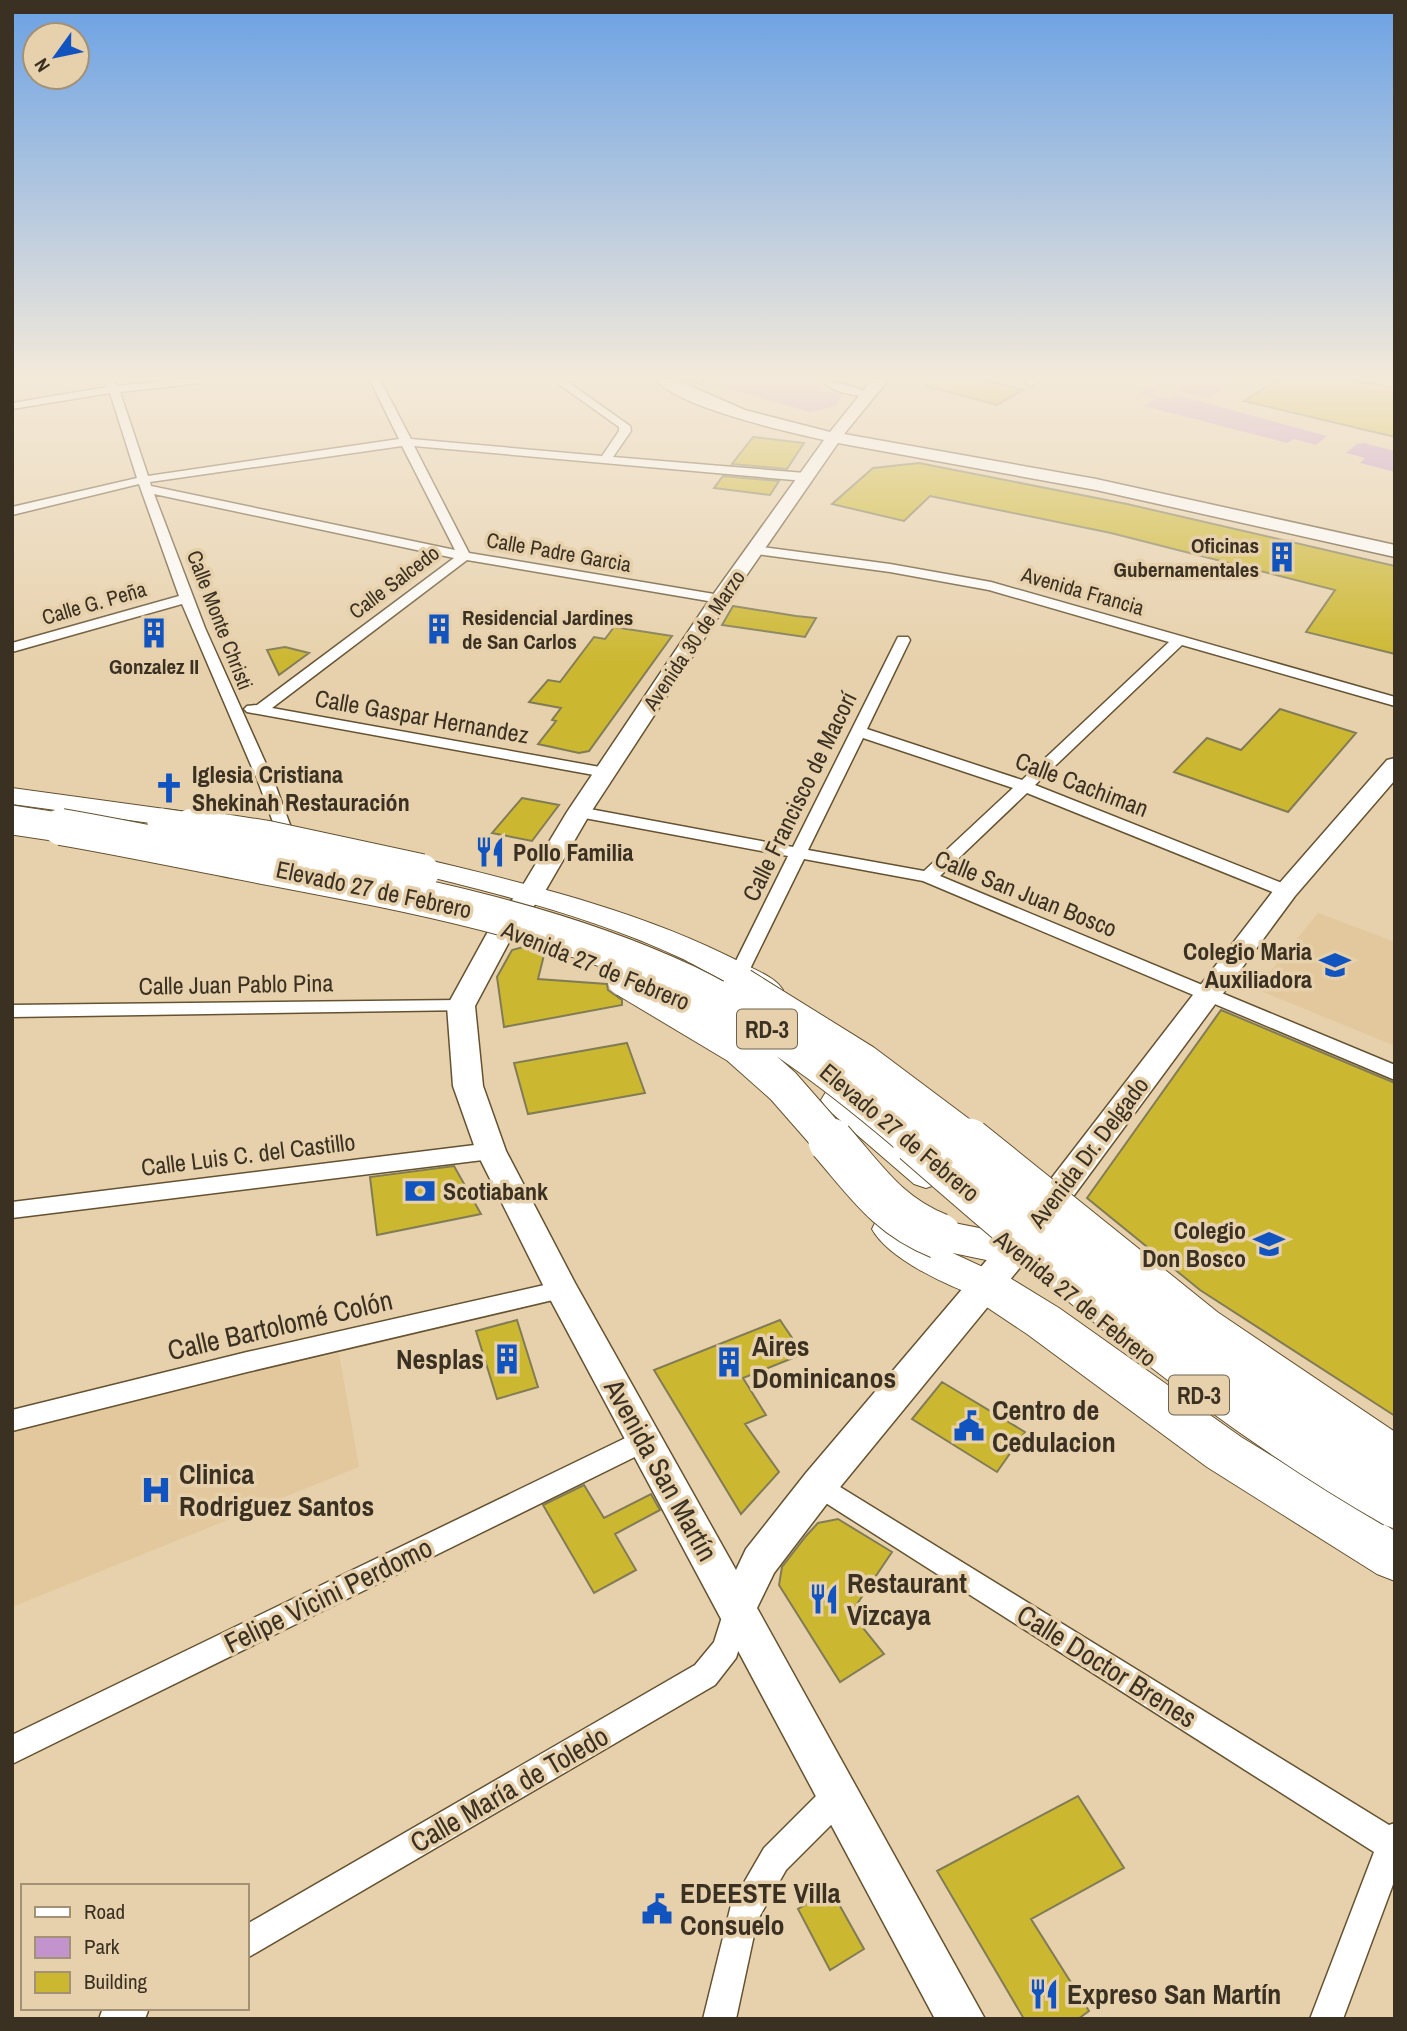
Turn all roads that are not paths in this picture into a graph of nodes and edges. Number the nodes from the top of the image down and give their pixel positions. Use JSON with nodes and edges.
{"nodes":[{"id":1,"x":141,"y":475,"type":"edge"},
{"id":2,"x":201,"y":475,"type":"edge"},
{"id":3,"x":421,"y":475,"type":"edge"},
{"id":4,"x":777,"y":475,"type":"edge"},
{"id":5,"x":1055,"y":475,"type":"edge"},
{"id":6,"x":1088,"y":475,"type":"edge"},
{"id":7,"x":805,"y":477,"type":"joint"},
{"id":8,"x":144,"y":484,"type":"junction"},
{"id":9,"x":12,"y":511,"type":"edge"},
{"id":10,"x":1395,"y":538,"type":"edge"},
{"id":11,"x":754,"y":550,"type":"junction"},
{"id":12,"x":1395,"y":551,"type":"edge"},
{"id":13,"x":464,"y":555,"type":"junction"},
{"id":14,"x":188,"y":598,"type":"junction"},
{"id":15,"x":720,"y":599,"type":"junction"},
{"id":16,"x":903,"y":640,"type":"dead end"},
{"id":17,"x":1178,"y":641,"type":"junction"},
{"id":18,"x":12,"y":648,"type":"edge"},
{"id":19,"x":1395,"y":702,"type":"edge"},
{"id":20,"x":231,"y":705,"type":"junction"},
{"id":21,"x":259,"y":711,"type":"junction"},
{"id":22,"x":858,"y":731,"type":"junction"},
{"id":23,"x":1395,"y":765,"type":"edge"},
{"id":24,"x":605,"y":772,"type":"junction"},
{"id":25,"x":1024,"y":786,"type":"junction"},
{"id":26,"x":12,"y":796,"type":"edge"},
{"id":27,"x":12,"y":801,"type":"edge"},
{"id":28,"x":579,"y":812,"type":"junction"},
{"id":29,"x":12,"y":820,"type":"edge"},
{"id":30,"x":12,"y":828,"type":"edge"},
{"id":31,"x":285,"y":833,"type":"junction"},
{"id":32,"x":796,"y":853,"type":"junction"},
{"id":33,"x":928,"y":877,"type":"junction"},
{"id":34,"x":1286,"y":891,"type":"junction"},
{"id":35,"x":519,"y":912,"type":"junction"},
{"id":36,"x":739,"y":973,"type":"junction"},
{"id":37,"x":1207,"y":993,"type":"junction"},
{"id":38,"x":689,"y":999,"type":"junction"},
{"id":39,"x":461,"y":1006,"type":"junction"},
{"id":40,"x":12,"y":1011,"type":"edge"},
{"id":41,"x":1395,"y":1073,"type":"edge"},
{"id":42,"x":491,"y":1151,"type":"junction"},
{"id":43,"x":1056,"y":1195,"type":"junction"},
{"id":44,"x":12,"y":1210,"type":"edge"},
{"id":45,"x":1015,"y":1250,"type":"junction"},
{"id":46,"x":985,"y":1284,"type":"junction"},
{"id":47,"x":562,"y":1290,"type":"junction"},
{"id":48,"x":12,"y":1421,"type":"edge"},
{"id":49,"x":1395,"y":1438,"type":"edge"},
{"id":50,"x":643,"y":1440,"type":"junction"},
{"id":51,"x":1395,"y":1459,"type":"edge"},
{"id":52,"x":819,"y":1485,"type":"junction"},
{"id":53,"x":1395,"y":1505,"type":"edge"},
{"id":54,"x":1395,"y":1524,"type":"edge"},
{"id":55,"x":1395,"y":1558,"type":"edge"},
{"id":56,"x":737,"y":1608,"type":"junction"},
{"id":57,"x":12,"y":1750,"type":"edge"},
{"id":58,"x":839,"y":1795,"type":"junction"},
{"id":59,"x":1394,"y":1844,"type":"edge"},
{"id":60,"x":248,"y":1941,"type":"edge"},
{"id":61,"x":719,"y":2019,"type":"edge"},
{"id":62,"x":961,"y":2019,"type":"edge"},
{"id":63,"x":1326,"y":2019,"type":"edge"}],
"edges":[{"from":1,"to":8,"type":"street","name":"Calle Monte Christi"},
{"from":2,"to":8,"type":"street"},
{"from":3,"to":13,"type":"street","name":"Calle Salcedo"},
{"from":4,"to":7,"type":"street"},
{"from":5,"to":12,"type":"main road"},
{"from":6,"to":10,"type":"main road"},
{"from":7,"to":11,"type":"main road","name":"Avenida 30 de Marzo"},
{"from":8,"to":9,"type":"street"},
{"from":8,"to":13,"type":"street","name":"Calle Padre Garcia"},
{"from":8,"to":14,"type":"street","name":"Calle Monte Christi"},
{"from":11,"to":15,"type":"main road","name":"Avenida 30 de Marzo"},
{"from":11,"to":17,"type":"street","name":"Avenida Francia"},
{"from":13,"to":15,"type":"street","name":"Calle Padre Garcia"},
{"from":13,"to":21,"type":"street","name":"Calle Salcedo"},
{"from":14,"to":18,"type":"street","name":"Calle G. Peña"},
{"from":14,"to":20,"type":"street","name":"Calle Monte Christi"},
{"from":15,"to":24,"type":"main road","name":"Avenida 30 de Marzo"},
{"from":16,"to":22,"type":"street","name":"Calle Francisco de Macorí"},
{"from":17,"to":19,"type":"street","name":"Avenida Francia"},
{"from":17,"to":25,"type":"street"},
{"from":20,"to":21,"type":"street","name":"Calle Gaspar Hernandez"},
{"from":20,"to":31,"type":"street","name":"Calle Monte Christi"},
{"from":21,"to":24,"type":"street","name":"Calle Gaspar Hernandez"},
{"from":22,"to":25,"type":"street","name":"Calle Cachiman"},
{"from":22,"to":32,"type":"street","name":"Calle Francisco de Macorí"},
{"from":23,"to":34,"type":"main road","name":"Avenida Dr. Delgado"},
{"from":24,"to":28,"type":"main road","name":"Avenida 30 de Marzo"},
{"from":25,"to":33,"type":"street"},
{"from":25,"to":34,"type":"street","name":"Calle Cachiman"},
{"from":26,"to":31,"type":"main road","name":"Avenida 27 de Febrero","number":"RD-3"},
{"from":27,"to":51,"type":"highway","name":"Elevado 27 de Febrero","number":"RD-3","bridge":true},
{"from":28,"to":32,"type":"street","name":"Calle San Juan Bosco"},
{"from":28,"to":35,"type":"main road","name":"Avenida 30 de Marzo"},
{"from":29,"to":35,"type":"highway","name":"Elevado 27 de Febrero","number":"RD-3","bridge":true},
{"from":30,"to":35,"type":"main road","name":"Avenida 27 de Febrero","number":"RD-3"},
{"from":31,"to":35,"type":"main road","name":"Avenida 27 de Febrero","number":"RD-3"},
{"from":32,"to":33,"type":"street","name":"Calle San Juan Bosco"},
{"from":32,"to":36,"type":"street","name":"Calle Francisco de Macorí"},
{"from":33,"to":37,"type":"street","name":"Calle San Juan Bosco"},
{"from":34,"to":37,"type":"main road","name":"Avenida Dr. Delgado"},
{"from":35,"to":36,"type":"main road","name":"Avenida 27 de Febrero","number":"RD-3"},
{"from":35,"to":38,"type":"main road","name":"Avenida 27 de Febrero","number":"RD-3"},
{"from":35,"to":39,"type":"main road"},
{"from":35,"to":45,"type":"highway","bridge":true},
{"from":35,"to":53,"type":"highway","name":"Elevado 27 de Febrero","number":"RD-3","bridge":true},
{"from":36,"to":43,"type":"main road","name":"Avenida 27 de Febrero","number":"RD-3"},
{"from":37,"to":41,"type":"street","name":"Calle San Juan Bosco"},
{"from":37,"to":43,"type":"main road","name":"Avenida Dr. Delgado"},
{"from":38,"to":45,"type":"main road","name":"Avenida 27 de Febrero","number":"RD-3"},
{"from":38,"to":46,"type":"main road"},
{"from":39,"to":40,"type":"street","name":"Calle Juan Pablo Pina"},
{"from":39,"to":42,"type":"main road","name":"Avenida San Martín"},
{"from":42,"to":44,"type":"street","name":"Calle Luis C. del Castillo"},
{"from":42,"to":47,"type":"main road","name":"Avenida San Martín"},
{"from":43,"to":45,"type":"main road","name":"Avenida Dr. Delgado"},
{"from":43,"to":49,"type":"main road","name":"Avenida 27 de Febrero","number":"RD-3"},
{"from":45,"to":46,"type":"main road","name":"Avenida Dr. Delgado"},
{"from":45,"to":54,"type":"main road","name":"Avenida 27 de Febrero","number":"RD-3"},
{"from":46,"to":52,"type":"main road","name":"Avenida Dr. Delgado"},
{"from":46,"to":55,"type":"highway"},
{"from":47,"to":48,"type":"street","name":"Calle Bartolomé Colón"},
{"from":47,"to":50,"type":"main road","name":"Avenida San Martín"},
{"from":50,"to":56,"type":"main road","name":"Avenida San Martín"},
{"from":50,"to":57,"type":"street","name":"Felipe Vicini Perdomo"},
{"from":52,"to":56,"type":"main road","name":"Avenida Dr. Delgado"},
{"from":52,"to":59,"type":"street","name":"Calle Doctor Brenes"},
{"from":56,"to":58,"type":"main road","name":"Avenida San Martín"},
{"from":56,"to":60,"type":"street","name":"Calle María de Toledo"},
{"from":58,"to":61,"type":"street"},
{"from":58,"to":62,"type":"main road","name":"Avenida San Martín"},
{"from":59,"to":63,"type":"street"}]}
